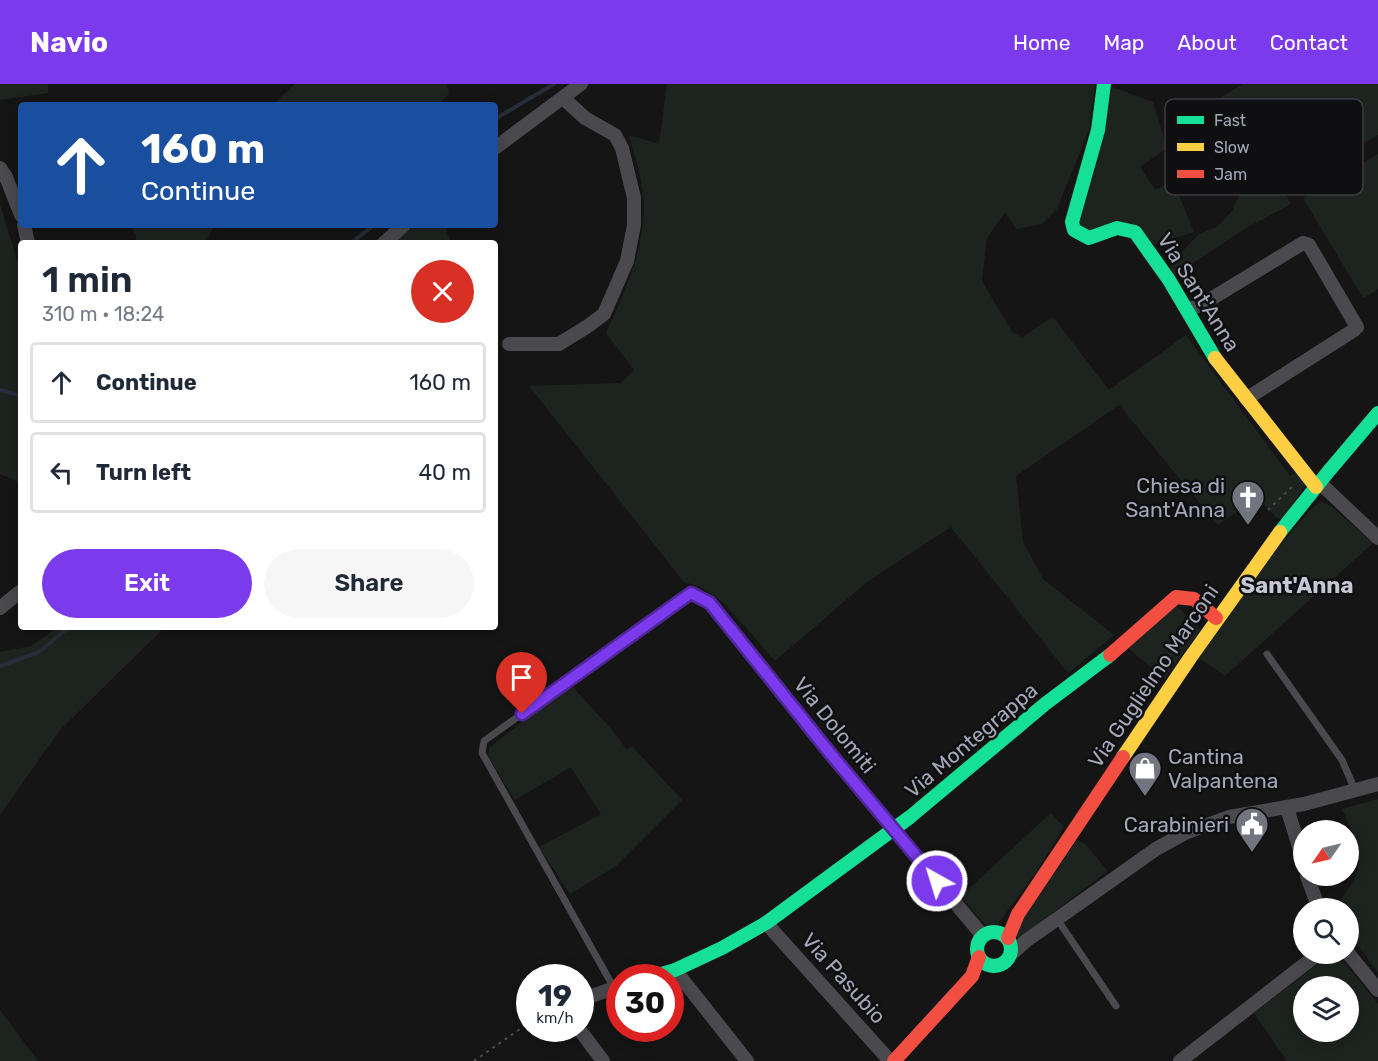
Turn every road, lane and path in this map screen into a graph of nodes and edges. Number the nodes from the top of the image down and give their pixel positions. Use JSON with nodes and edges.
{"nodes":[{"id":1,"x":581,"y":84,"type":"edge"},
{"id":2,"x":1104,"y":84,"type":"edge"},
{"id":3,"x":563,"y":98,"type":"junction"},
{"id":4,"x":498,"y":146,"type":"edge"},
{"id":5,"x":0,"y":168,"type":"edge"},
{"id":6,"x":18,"y":207,"type":"edge"},
{"id":7,"x":402,"y":228,"type":"edge"},
{"id":8,"x":388,"y":240,"type":"edge"},
{"id":9,"x":1187,"y":310,"type":"junction"},
{"id":10,"x":509,"y":344,"type":"dead end"},
{"id":11,"x":1246,"y":399,"type":"junction"},
{"id":12,"x":1378,"y":413,"type":"edge"},
{"id":13,"x":1305,"y":474,"type":"junction"},
{"id":14,"x":1318,"y":485,"type":"junction"},
{"id":15,"x":1268,"y":510,"type":"dead end"},
{"id":16,"x":1378,"y":538,"type":"edge"},
{"id":17,"x":18,"y":593,"type":"edge"},
{"id":18,"x":0,"y":608,"type":"edge"},
{"id":19,"x":1216,"y":618,"type":"junction"},
{"id":20,"x":748,"y":650,"type":"joint"},
{"id":21,"x":1266,"y":654,"type":"dead end"},
{"id":22,"x":1378,"y":784,"type":"edge"},
{"id":23,"x":1355,"y":790,"type":"junction"},
{"id":24,"x":1287,"y":808,"type":"junction"},
{"id":25,"x":1293,"y":827,"type":"edge"},
{"id":26,"x":894,"y":829,"type":"junction"},
{"id":27,"x":1018,"y":914,"type":"junction"},
{"id":28,"x":1057,"y":919,"type":"junction"},
{"id":29,"x":766,"y":922,"type":"junction"},
{"id":30,"x":988,"y":934,"type":"junction"},
{"id":31,"x":1010,"y":945,"type":"junction"},
{"id":32,"x":979,"y":957,"type":"junction"},
{"id":33,"x":1305,"y":964,"type":"edge"},
{"id":34,"x":1357,"y":964,"type":"edge"},
{"id":35,"x":991,"y":965,"type":"junction"},
{"id":36,"x":684,"y":966,"type":"edge"},
{"id":37,"x":606,"y":968,"type":"edge"},
{"id":38,"x":972,"y":976,"type":"junction"},
{"id":39,"x":684,"y":981,"type":"edge"},
{"id":40,"x":1378,"y":990,"type":"edge"},
{"id":41,"x":1116,"y":1006,"type":"dead end"},
{"id":42,"x":516,"y":1032,"type":"edge"},
{"id":43,"x":589,"y":1042,"type":"edge"},
{"id":44,"x":474,"y":1061,"type":"edge"},
{"id":45,"x":603,"y":1061,"type":"edge"},
{"id":46,"x":747,"y":1061,"type":"edge"},
{"id":47,"x":892,"y":1061,"type":"edge"},
{"id":48,"x":1180,"y":1061,"type":"edge"}],
"edges":[{"from":1,"to":3,"type":"street"},
{"from":2,"to":9,"type":"street","name":"Via Sant'Anna"},
{"from":3,"to":4,"type":"street"},
{"from":3,"to":10,"type":"street"},
{"from":5,"to":6,"type":"street"},
{"from":7,"to":8,"type":"street"},
{"from":9,"to":11,"type":"street","name":"Via Sant'Anna"},
{"from":9,"to":11,"type":"street"},
{"from":11,"to":13,"type":"street","name":"Via Sant'Anna"},
{"from":12,"to":14,"type":"street","name":"Via Guglielmo Marconi"},
{"from":13,"to":14,"type":"street","name":"Via Sant'Anna"},
{"from":13,"to":15,"type":"path"},
{"from":14,"to":16,"type":"street"},
{"from":14,"to":19,"type":"street","name":"Via Guglielmo Marconi"},
{"from":17,"to":18,"type":"street"},
{"from":19,"to":26,"type":"street","name":"Via Montegrappa"},
{"from":19,"to":27,"type":"street","name":"Via Guglielmo Marconi"},
{"from":20,"to":26,"type":"street","name":"Via Dolomiti"},
{"from":20,"to":37,"type":"lane"},
{"from":21,"to":23,"type":"lane"},
{"from":22,"to":23,"type":"street"},
{"from":23,"to":24,"type":"street"},
{"from":24,"to":25,"type":"street"},
{"from":24,"to":28,"type":"street"},
{"from":26,"to":29,"type":"street","name":"Via Montegrappa"},
{"from":26,"to":30,"type":"street","name":"Via Dolomiti"},
{"from":27,"to":30,"type":"street","name":"Via Guglielmo Marconi"},
{"from":27,"to":31,"type":"street","name":"Via Guglielmo Marconi"},
{"from":28,"to":31,"type":"street"},
{"from":28,"to":41,"type":"lane"},
{"from":29,"to":36,"type":"street","name":"Via Montegrappa"},
{"from":29,"to":47,"type":"street","name":"Via Pasubio"},
{"from":30,"to":31,"type":"street"},
{"from":30,"to":32,"type":"street"},
{"from":31,"to":35,"type":"street"},
{"from":32,"to":35,"type":"street"},
{"from":32,"to":38,"type":"street"},
{"from":33,"to":48,"type":"street"},
{"from":34,"to":40,"type":"street"},
{"from":35,"to":38,"type":"street"},
{"from":38,"to":47,"type":"street"},
{"from":39,"to":46,"type":"street"},
{"from":42,"to":44,"type":"path"},
{"from":43,"to":45,"type":"street"}]}
